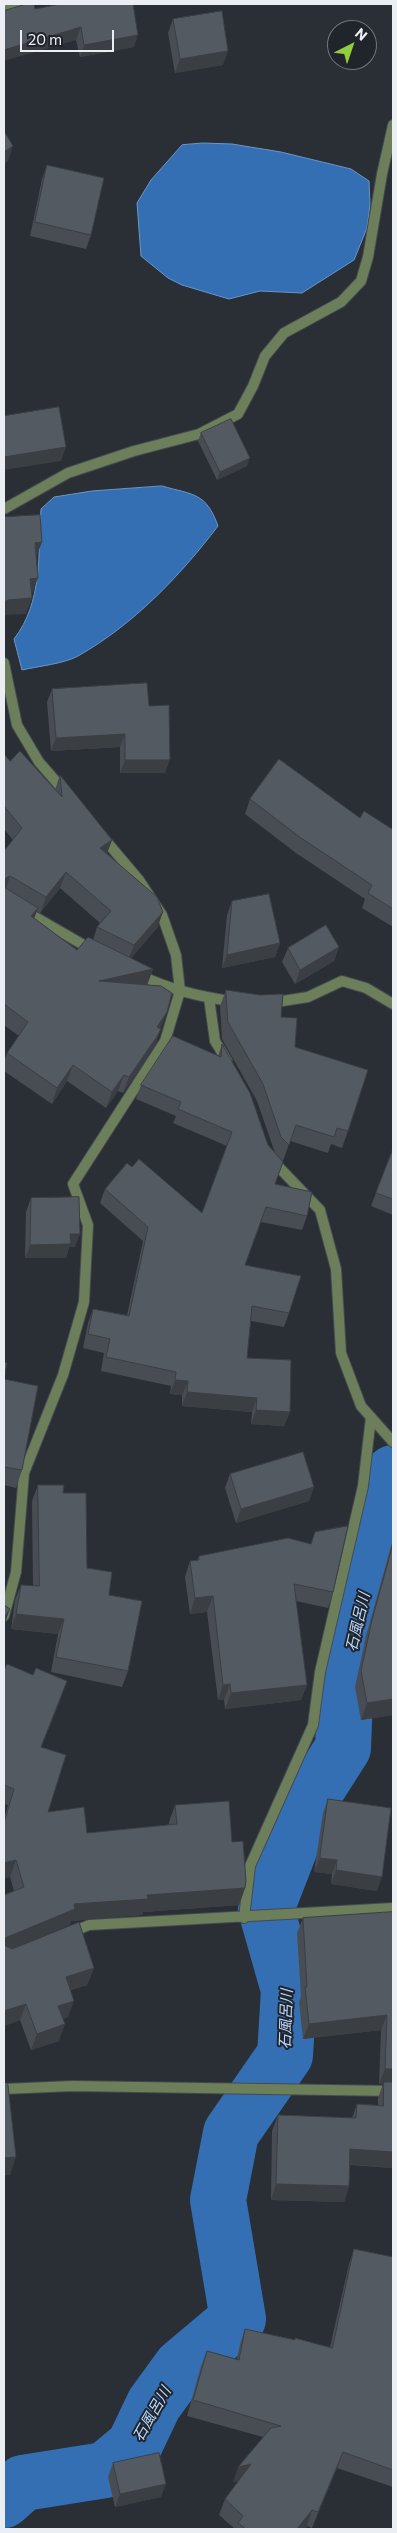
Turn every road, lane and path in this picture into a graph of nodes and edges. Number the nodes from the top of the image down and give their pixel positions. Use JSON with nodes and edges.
{"nodes":[{"id":1,"x":24,"y":4,"type":"edge"},
{"id":2,"x":4,"y":9,"type":"edge"},
{"id":3,"x":393,"y":125,"type":"edge"},
{"id":4,"x":4,"y":509,"type":"edge"},
{"id":5,"x":4,"y":663,"type":"edge"},
{"id":6,"x":70,"y":799,"type":"edge"},
{"id":7,"x":95,"y":828,"type":"edge"},
{"id":8,"x":4,"y":899,"type":"edge"},
{"id":9,"x":107,"y":958,"type":"edge"},
{"id":10,"x":132,"y":971,"type":"edge"},
{"id":11,"x":180,"y":991,"type":"junction"},
{"id":12,"x":209,"y":998,"type":"junction"},
{"id":13,"x":244,"y":1002,"type":"edge"},
{"id":14,"x":262,"y":1004,"type":"edge"},
{"id":15,"x":393,"y":1004,"type":"edge"},
{"id":16,"x":233,"y":1072,"type":"edge"},
{"id":17,"x":266,"y":1148,"type":"edge"},
{"id":18,"x":371,"y":1417,"type":"junction"},
{"id":19,"x":393,"y":1442,"type":"edge"},
{"id":20,"x":4,"y":1616,"type":"edge"},
{"id":21,"x":393,"y":1908,"type":"edge"},
{"id":22,"x":244,"y":1918,"type":"junction"},
{"id":23,"x":63,"y":1935,"type":"edge"},
{"id":24,"x":4,"y":2089,"type":"edge"},
{"id":25,"x":393,"y":2091,"type":"edge"}],
"edges":[{"from":1,"to":2,"type":"street"},
{"from":3,"to":4,"type":"street"},
{"from":5,"to":6,"type":"street"},
{"from":7,"to":11,"type":"street"},
{"from":8,"to":9,"type":"street"},
{"from":10,"to":11,"type":"street"},
{"from":11,"to":12,"type":"street"},
{"from":11,"to":20,"type":"street"},
{"from":12,"to":13,"type":"street"},
{"from":12,"to":16,"type":"street"},
{"from":14,"to":15,"type":"street"},
{"from":17,"to":18,"type":"street"},
{"from":18,"to":19,"type":"street"},
{"from":18,"to":22,"type":"street"},
{"from":21,"to":22,"type":"street"},
{"from":22,"to":23,"type":"street"},
{"from":24,"to":25,"type":"street"}]}
